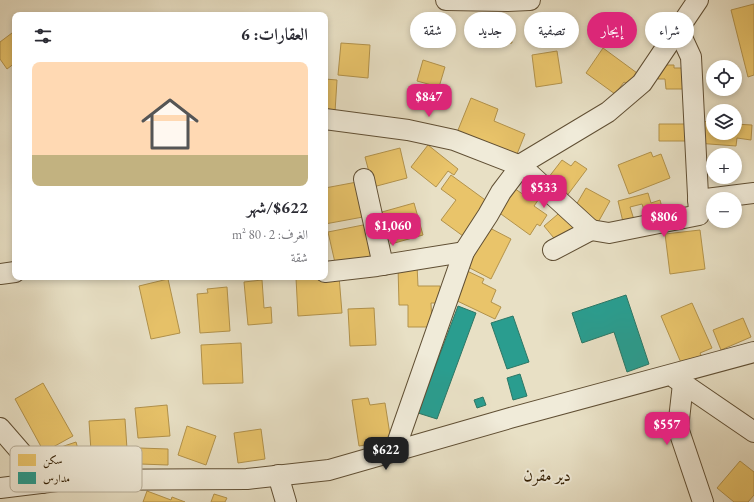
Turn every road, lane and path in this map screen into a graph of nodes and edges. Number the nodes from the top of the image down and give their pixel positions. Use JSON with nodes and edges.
{"nodes":[{"id":1,"x":446,"y":0,"type":"edge"},
{"id":2,"x":530,"y":0,"type":"edge"},
{"id":3,"x":698,"y":0,"type":"edge"},
{"id":4,"x":690,"y":12,"type":"edge"},
{"id":5,"x":665,"y":48,"type":"edge"},
{"id":6,"x":687,"y":48,"type":"edge"},
{"id":7,"x":328,"y":119,"type":"edge"},
{"id":8,"x":521,"y":166,"type":"junction"},
{"id":9,"x":364,"y":179,"type":"dead end"},
{"id":10,"x":754,"y":193,"type":"edge"},
{"id":11,"x":698,"y":200,"type":"junction"},
{"id":12,"x":591,"y":230,"type":"junction"},
{"id":13,"x":553,"y":250,"type":"dead end"},
{"id":14,"x":464,"y":252,"type":"junction"},
{"id":15,"x":383,"y":265,"type":"junction"},
{"id":16,"x":12,"y":272,"type":"edge"},
{"id":17,"x":328,"y":272,"type":"edge"},
{"id":18,"x":0,"y":274,"type":"edge"},
{"id":19,"x":754,"y":352,"type":"edge"},
{"id":20,"x":676,"y":379,"type":"junction"},
{"id":21,"x":0,"y":428,"type":"edge"},
{"id":22,"x":754,"y":432,"type":"edge"},
{"id":23,"x":16,"y":446,"type":"edge"},
{"id":24,"x":394,"y":452,"type":"junction"},
{"id":25,"x":278,"y":475,"type":"junction"},
{"id":26,"x":142,"y":480,"type":"edge"},
{"id":27,"x":10,"y":487,"type":"edge"},
{"id":28,"x":0,"y":488,"type":"edge"},
{"id":29,"x":283,"y":499,"type":"edge"},
{"id":30,"x":703,"y":502,"type":"edge"}],
"edges":[{"from":1,"to":2,"type":"street"},
{"from":3,"to":4,"type":"street"},
{"from":5,"to":8,"type":"street"},
{"from":6,"to":11,"type":"street"},
{"from":7,"to":8,"type":"street"},
{"from":8,"to":12,"type":"street"},
{"from":8,"to":14,"type":"street"},
{"from":9,"to":15,"type":"street"},
{"from":10,"to":11,"type":"street"},
{"from":11,"to":12,"type":"street"},
{"from":12,"to":13,"type":"street"},
{"from":14,"to":15,"type":"street"},
{"from":14,"to":24,"type":"street"},
{"from":15,"to":17,"type":"street"},
{"from":16,"to":18,"type":"street"},
{"from":19,"to":20,"type":"street"},
{"from":20,"to":22,"type":"street"},
{"from":20,"to":24,"type":"street"},
{"from":20,"to":30,"type":"street"},
{"from":21,"to":23,"type":"street"},
{"from":24,"to":25,"type":"street"},
{"from":25,"to":26,"type":"street"},
{"from":25,"to":29,"type":"street"},
{"from":27,"to":28,"type":"street"}]}
